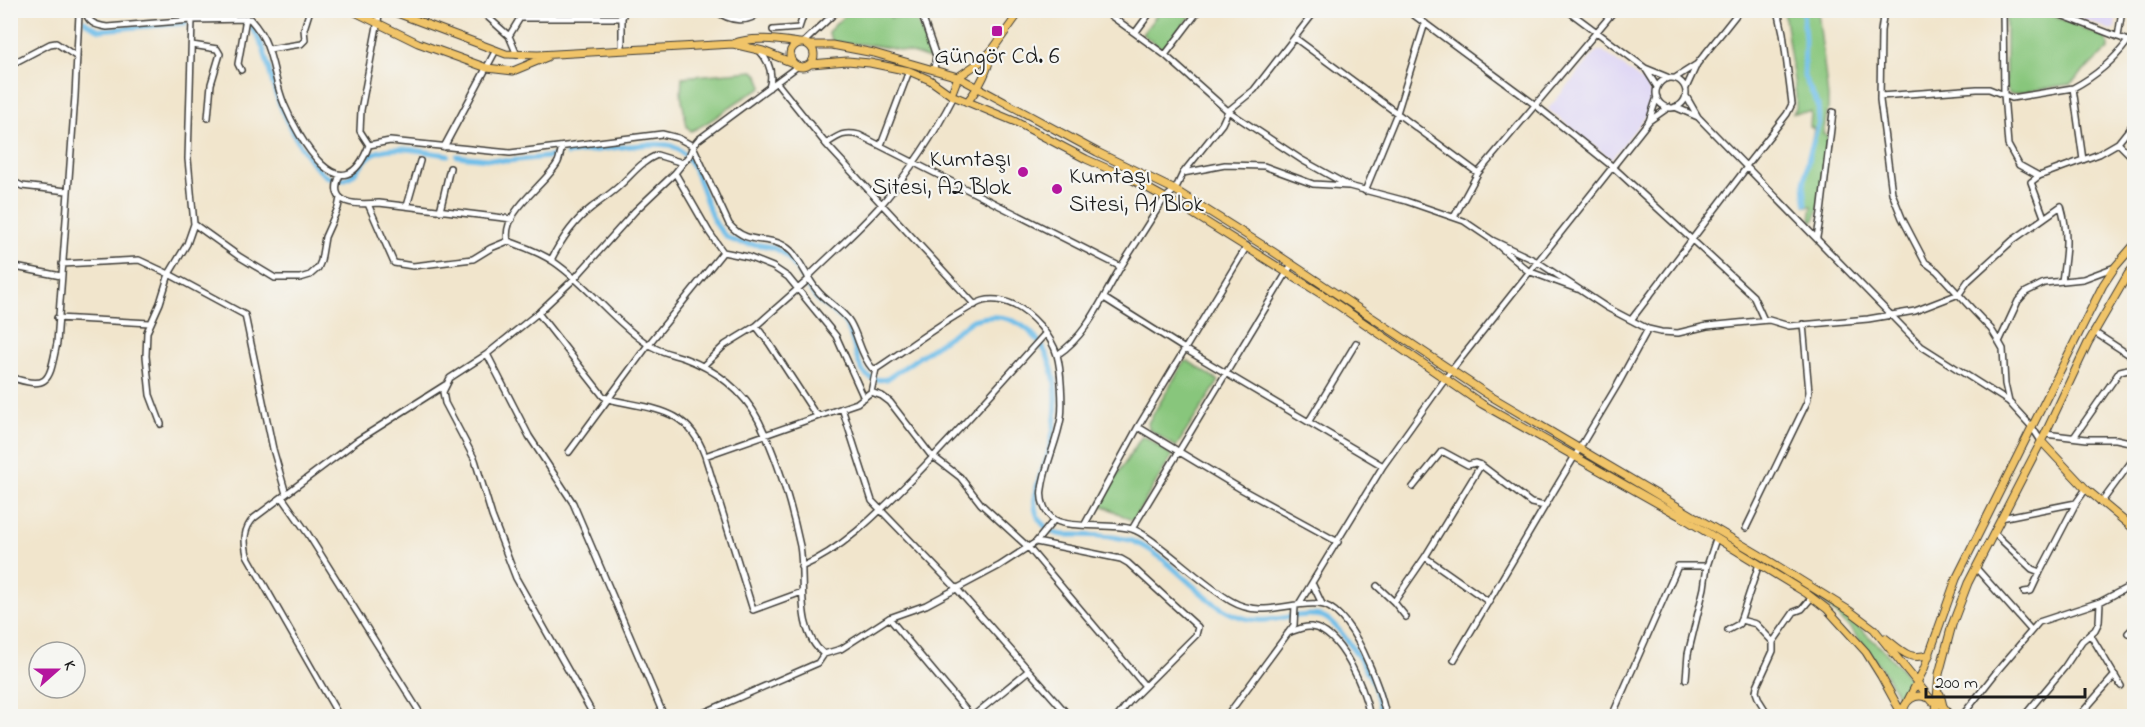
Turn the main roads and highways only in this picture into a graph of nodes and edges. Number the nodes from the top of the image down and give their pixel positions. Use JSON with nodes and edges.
{"nodes":[{"id":1,"x":351,"y":10,"type":"edge"},
{"id":2,"x":389,"y":10,"type":"edge"},
{"id":3,"x":1021,"y":10,"type":"edge"},
{"id":4,"x":733,"y":44,"type":"junction"},
{"id":5,"x":804,"y":44,"type":"junction"},
{"id":6,"x":993,"y":49,"type":"junction"},
{"id":7,"x":554,"y":54,"type":"junction"},
{"id":8,"x":796,"y":64,"type":"junction"},
{"id":9,"x":811,"y":64,"type":"junction"},
{"id":10,"x":958,"y":77,"type":"junction"},
{"id":11,"x":980,"y":87,"type":"junction"},
{"id":12,"x":952,"y":96,"type":"junction"},
{"id":13,"x":967,"y":102,"type":"junction"},
{"id":14,"x":2134,"y":245,"type":"edge"},
{"id":15,"x":2133,"y":271,"type":"edge"},
{"id":16,"x":2043,"y":438,"type":"junction"},
{"id":17,"x":2134,"y":529,"type":"edge"},
{"id":18,"x":1874,"y":629,"type":"junction"},
{"id":19,"x":1930,"y":654,"type":"junction"},
{"id":20,"x":1939,"y":674,"type":"junction"},
{"id":21,"x":1918,"y":682,"type":"junction"},
{"id":22,"x":1908,"y":700,"type":"junction"},
{"id":23,"x":1932,"y":701,"type":"junction"},
{"id":24,"x":1937,"y":715,"type":"edge"},
{"id":25,"x":1904,"y":716,"type":"edge"},
{"id":26,"x":1950,"y":717,"type":"edge"}],
"edges":[{"from":1,"to":7,"type":"main road"},
{"from":2,"to":7,"type":"main road"},
{"from":3,"to":6,"type":"main road"},
{"from":4,"to":5,"type":"main road"},
{"from":4,"to":7,"type":"main road"},
{"from":4,"to":8,"type":"main road"},
{"from":5,"to":8,"type":"main road"},
{"from":5,"to":9,"type":"main road"},
{"from":5,"to":10,"type":"main road"},
{"from":6,"to":10,"type":"main road"},
{"from":6,"to":11,"type":"main road"},
{"from":8,"to":9,"type":"main road"},
{"from":9,"to":12,"type":"main road"},
{"from":10,"to":11,"type":"main road"},
{"from":10,"to":12,"type":"main road"},
{"from":11,"to":13,"type":"main road"},
{"from":11,"to":18,"type":"main road"},
{"from":12,"to":13,"type":"main road"},
{"from":13,"to":25,"type":"main road"},
{"from":14,"to":19,"type":"main road"},
{"from":15,"to":16,"type":"main road"},
{"from":16,"to":17,"type":"main road"},
{"from":16,"to":20,"type":"main road"},
{"from":18,"to":19,"type":"main road"},
{"from":18,"to":21,"type":"main road"},
{"from":19,"to":21,"type":"main road"},
{"from":20,"to":24,"type":"main road"},
{"from":20,"to":26,"type":"main road"},
{"from":21,"to":22,"type":"main road"},
{"from":21,"to":23,"type":"main road"},
{"from":22,"to":23,"type":"main road"},
{"from":22,"to":25,"type":"main road"},
{"from":23,"to":24,"type":"main road"}]}
